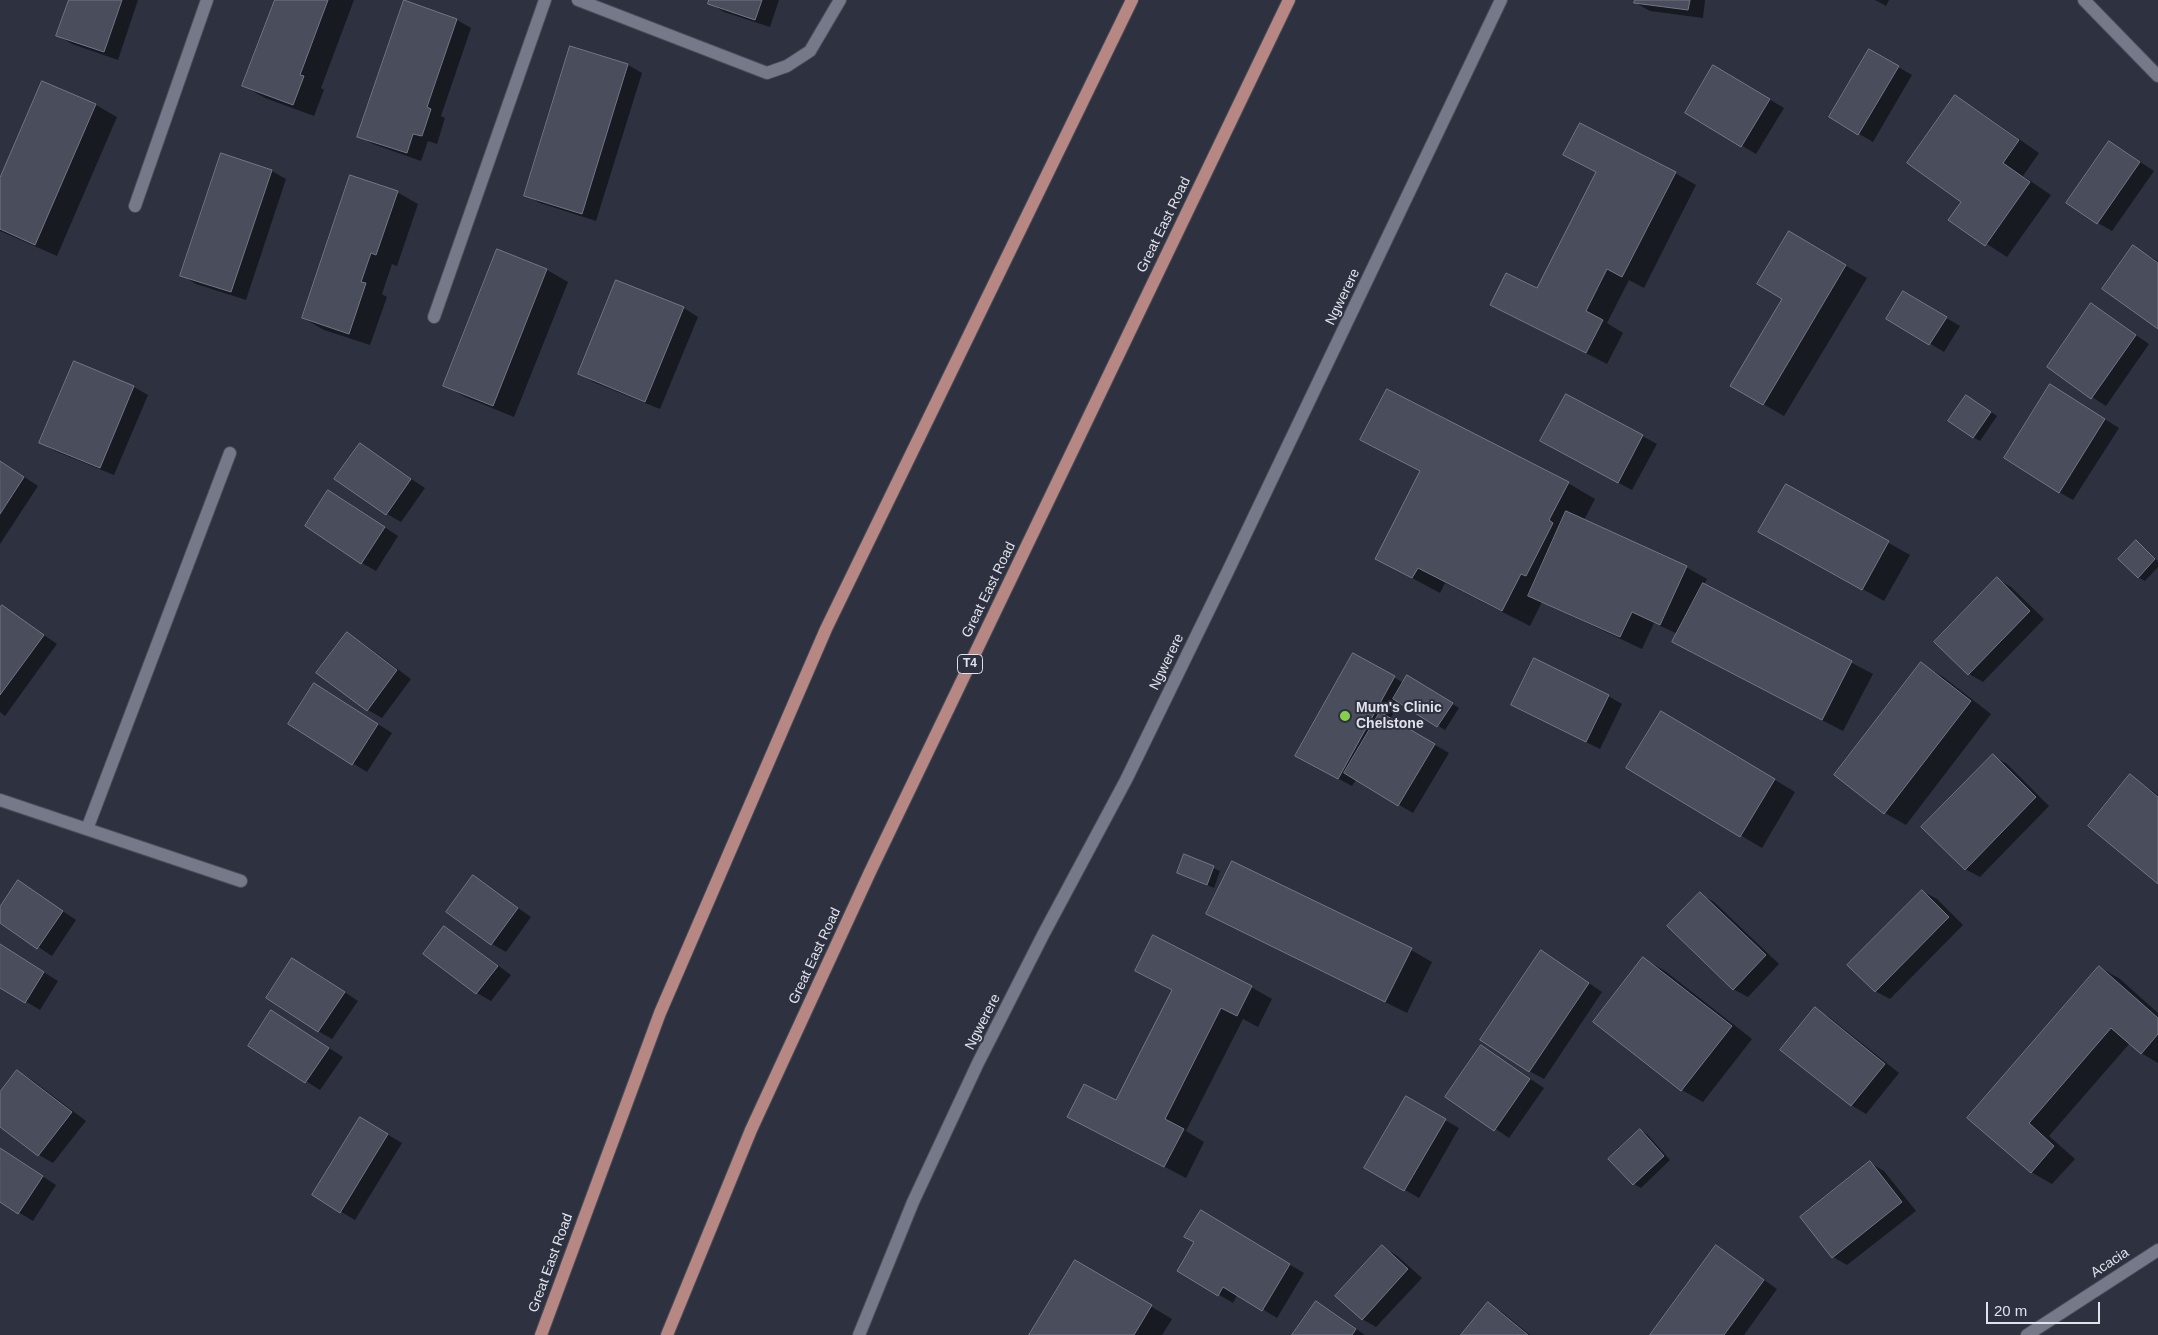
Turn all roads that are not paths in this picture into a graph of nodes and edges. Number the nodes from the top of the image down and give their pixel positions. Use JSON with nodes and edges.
{"nodes":[{"id":1,"x":207,"y":0,"type":"edge"},
{"id":2,"x":545,"y":0,"type":"edge"},
{"id":3,"x":578,"y":0,"type":"edge"},
{"id":4,"x":840,"y":0,"type":"edge"},
{"id":5,"x":1132,"y":0,"type":"edge"},
{"id":6,"x":1289,"y":0,"type":"edge"},
{"id":7,"x":1500,"y":0,"type":"edge"},
{"id":8,"x":2084,"y":0,"type":"edge"},
{"id":9,"x":2158,"y":76,"type":"edge"},
{"id":10,"x":135,"y":206,"type":"dead end"},
{"id":11,"x":434,"y":317,"type":"dead end"},
{"id":12,"x":230,"y":453,"type":"dead end"},
{"id":13,"x":0,"y":800,"type":"edge"},
{"id":14,"x":87,"y":829,"type":"junction"},
{"id":15,"x":241,"y":881,"type":"dead end"},
{"id":16,"x":2158,"y":1250,"type":"edge"},
{"id":17,"x":541,"y":1335,"type":"edge"},
{"id":18,"x":668,"y":1335,"type":"edge"},
{"id":19,"x":859,"y":1335,"type":"edge"},
{"id":20,"x":2027,"y":1335,"type":"edge"}],
"edges":[{"from":1,"to":10,"type":"street"},
{"from":2,"to":11,"type":"street"},
{"from":3,"to":4,"type":"street"},
{"from":5,"to":17,"type":"main road","name":"Great East Road"},
{"from":6,"to":18,"type":"main road","name":"Great East Road","number":"T4"},
{"from":7,"to":19,"type":"street","name":"Ngwerere"},
{"from":8,"to":9,"type":"street"},
{"from":12,"to":14,"type":"street"},
{"from":13,"to":14,"type":"street"},
{"from":14,"to":15,"type":"street"},
{"from":16,"to":20,"type":"street","name":"Acacia"}]}
